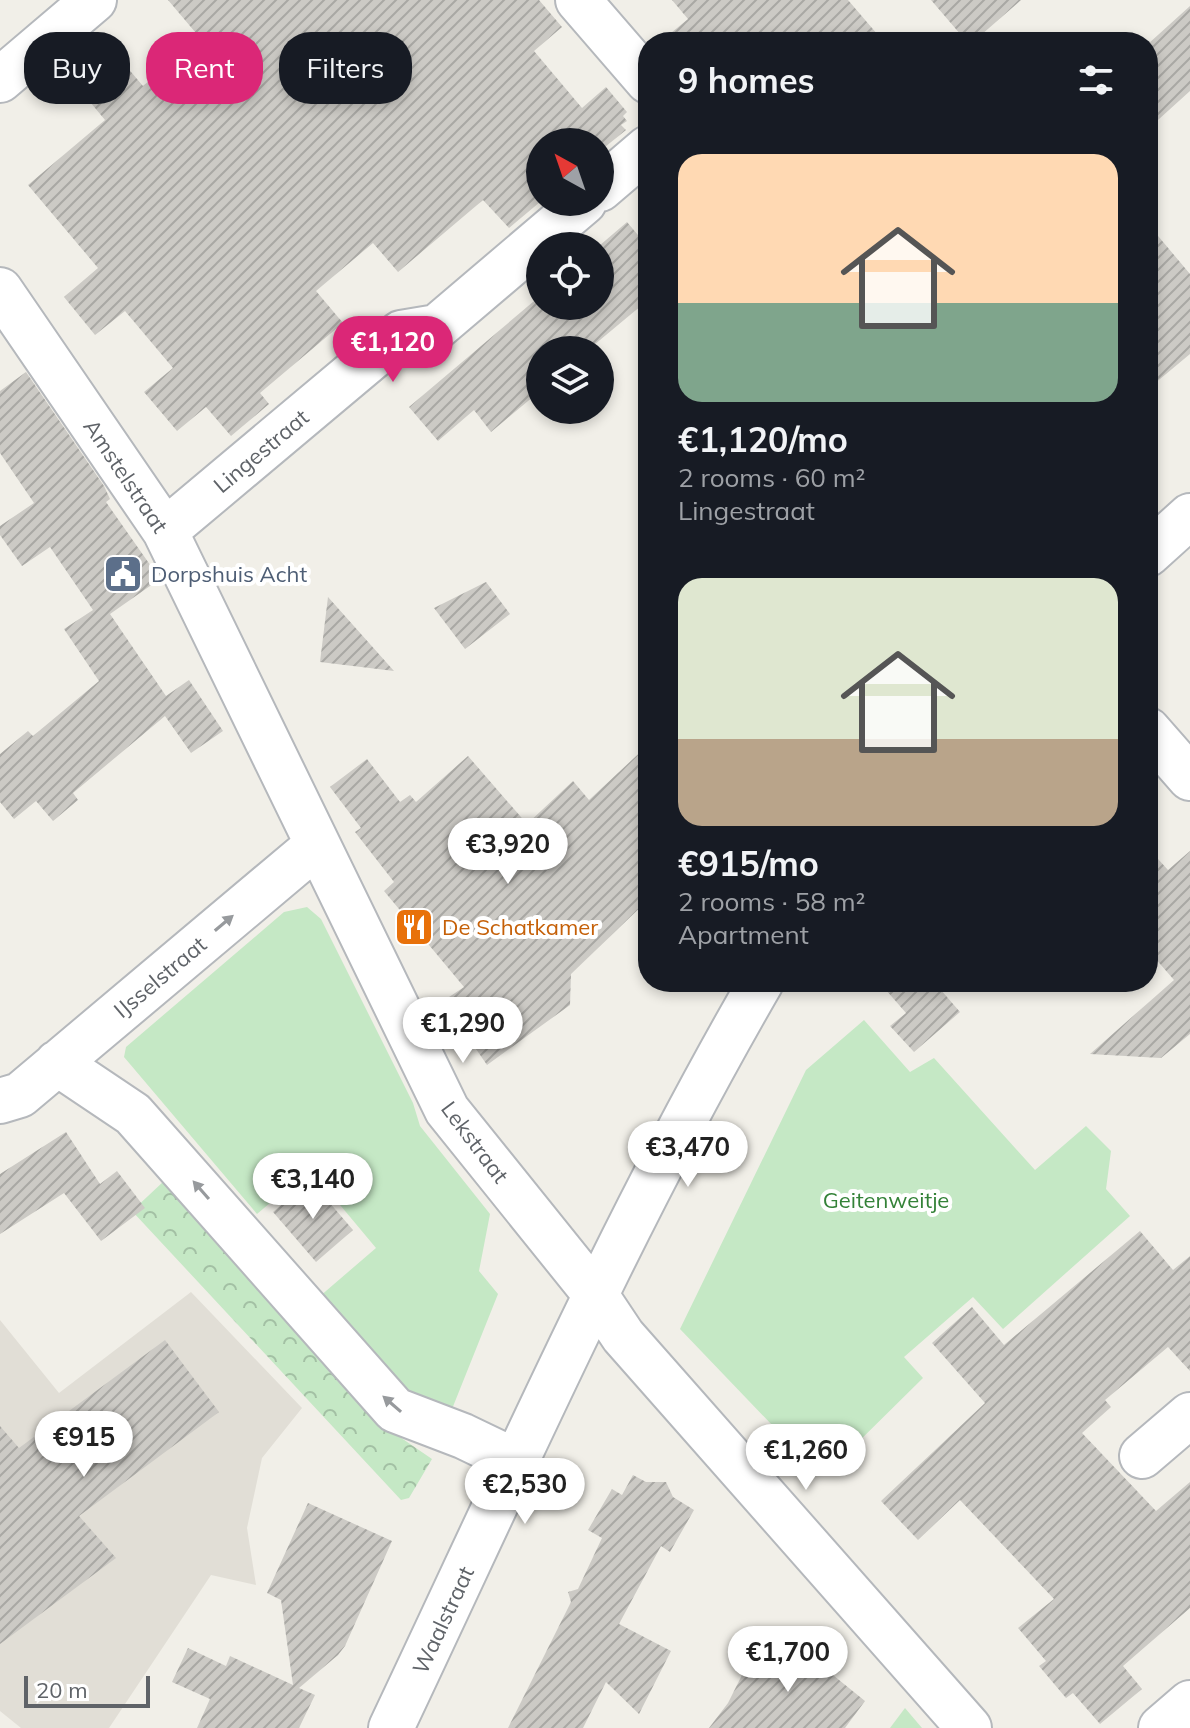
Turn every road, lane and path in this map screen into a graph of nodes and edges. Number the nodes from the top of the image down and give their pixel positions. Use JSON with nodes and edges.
{"nodes":[{"id":1,"x":94,"y":0,"type":"edge"},
{"id":2,"x":578,"y":0,"type":"edge"},
{"id":3,"x":638,"y":69,"type":"edge"},
{"id":4,"x":0,"y":80,"type":"edge"},
{"id":5,"x":638,"y":157,"type":"edge"},
{"id":6,"x":614,"y":177,"type":"edge"},
{"id":7,"x":568,"y":216,"type":"edge"},
{"id":8,"x":0,"y":290,"type":"edge"},
{"id":9,"x":1190,"y":516,"type":"edge"},
{"id":10,"x":165,"y":531,"type":"junction"},
{"id":11,"x":1158,"y":545,"type":"edge"},
{"id":12,"x":1158,"y":741,"type":"edge"},
{"id":13,"x":1190,"y":778,"type":"edge"},
{"id":14,"x":316,"y":846,"type":"junction"},
{"id":15,"x":755,"y":992,"type":"edge"},
{"id":16,"x":57,"y":1063,"type":"junction"},
{"id":17,"x":0,"y":1101,"type":"edge"},
{"id":18,"x":595,"y":1294,"type":"junction"},
{"id":19,"x":1190,"y":1415,"type":"edge"},
{"id":20,"x":1142,"y":1456,"type":"dead end"},
{"id":21,"x":517,"y":1462,"type":"junction"},
{"id":22,"x":1190,"y":1703,"type":"edge"},
{"id":23,"x":391,"y":1728,"type":"edge"},
{"id":24,"x":969,"y":1728,"type":"edge"},
{"id":25,"x":1161,"y":1728,"type":"edge"}],
"edges":[{"from":1,"to":4,"type":"street"},
{"from":2,"to":3,"type":"street"},
{"from":5,"to":6,"type":"street"},
{"from":7,"to":10,"type":"street","name":"Lingestraat"},
{"from":8,"to":10,"type":"street","name":"Amstelstraat"},
{"from":9,"to":11,"type":"street"},
{"from":10,"to":14,"type":"street","name":"Amstelstraat"},
{"from":12,"to":13,"type":"street"},
{"from":16,"to":14,"type":"street","name":"IJsselstraat","one_way":true},
{"from":14,"to":18,"type":"street","name":"Lekstraat"},
{"from":15,"to":18,"type":"street","name":"Waalstraat"},
{"from":16,"to":17,"type":"street","name":"IJsselstraat"},
{"from":21,"to":16,"type":"street","one_way":true},
{"from":18,"to":21,"type":"street","name":"Waalstraat"},
{"from":18,"to":24,"type":"street","name":"Lekstraat"},
{"from":19,"to":20,"type":"street"},
{"from":21,"to":23,"type":"street","name":"Waalstraat"},
{"from":22,"to":25,"type":"street"}]}
